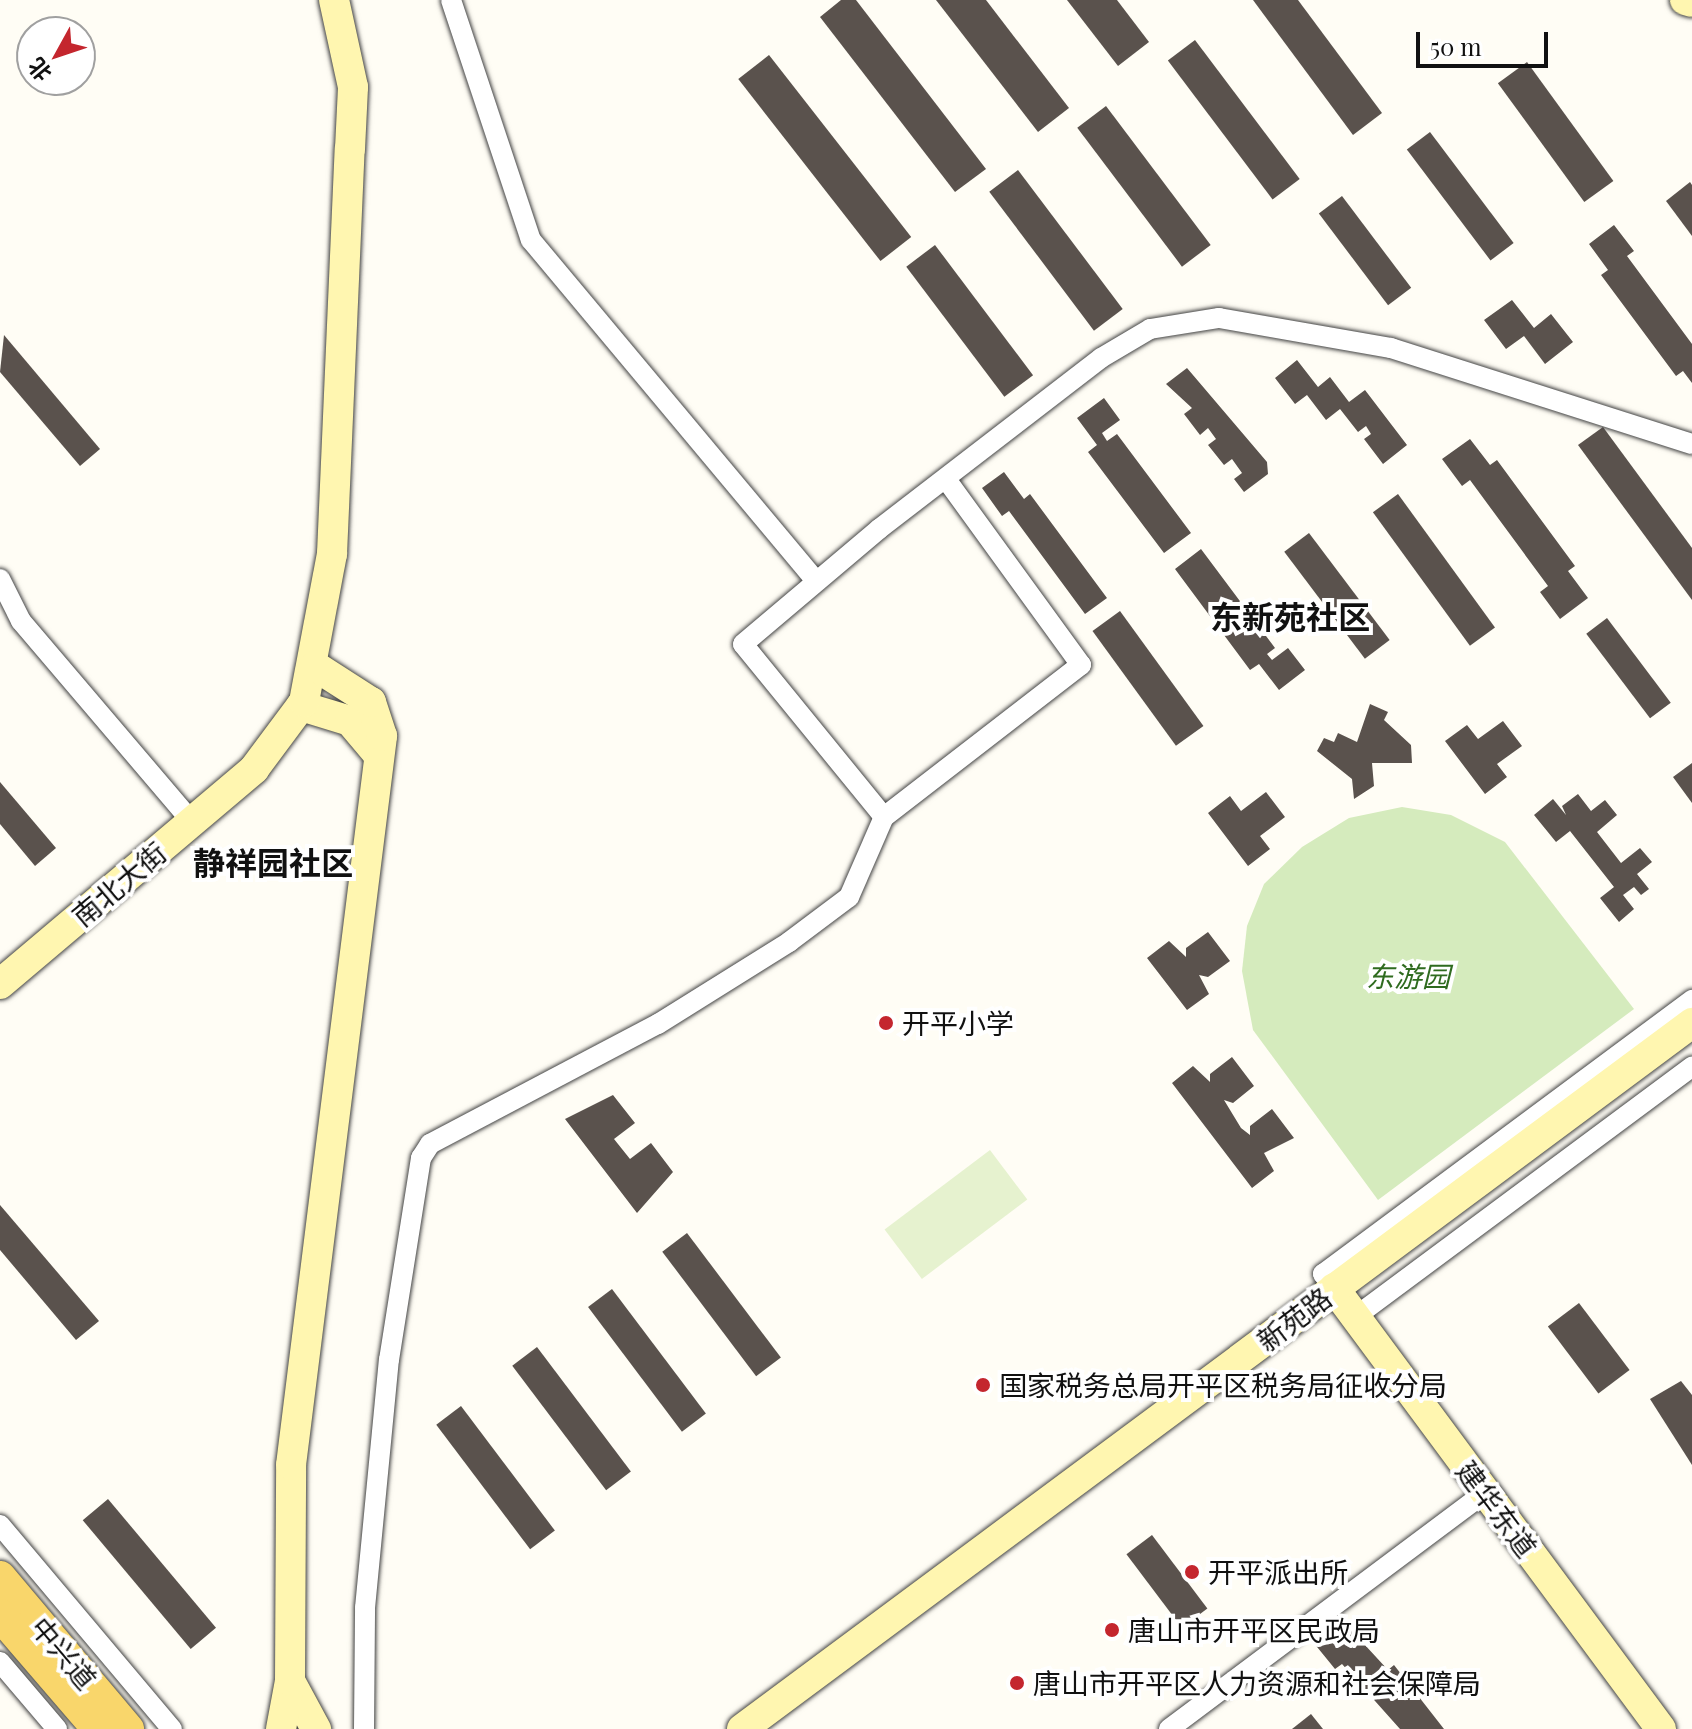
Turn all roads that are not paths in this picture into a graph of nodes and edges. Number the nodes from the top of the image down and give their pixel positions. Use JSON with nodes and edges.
{"nodes":[{"id":1,"x":334,"y":0,"type":"edge"},
{"id":2,"x":451,"y":0,"type":"edge"},
{"id":3,"x":1685,"y":0,"type":"edge"},
{"id":4,"x":1692,"y":2,"type":"edge"},
{"id":5,"x":1692,"y":444,"type":"edge"},
{"id":6,"x":946,"y":479,"type":"junction"},
{"id":7,"x":0,"y":579,"type":"edge"},
{"id":8,"x":816,"y":581,"type":"junction"},
{"id":9,"x":315,"y":666,"type":"junction"},
{"id":10,"x":301,"y":706,"type":"junction"},
{"id":11,"x":376,"y":752,"type":"junction"},
{"id":12,"x":884,"y":817,"type":"junction"},
{"id":13,"x":192,"y":822,"type":"junction"},
{"id":14,"x":0,"y":984,"type":"edge"},
{"id":15,"x":1692,"y":1000,"type":"edge"},
{"id":16,"x":1692,"y":1023,"type":"edge"},
{"id":17,"x":1692,"y":1045,"type":"edge"},
{"id":18,"x":1692,"y":1067,"type":"edge"},
{"id":19,"x":1344,"y":1303,"type":"junction"},
{"id":20,"x":1485,"y":1493,"type":"junction"},
{"id":21,"x":0,"y":1525,"type":"edge"},
{"id":22,"x":0,"y":1577,"type":"edge"},
{"id":23,"x":0,"y":1615,"type":"edge"},
{"id":24,"x":0,"y":1662,"type":"edge"},
{"id":25,"x":290,"y":1681,"type":"junction"},
{"id":26,"x":57,"y":1729,"type":"edge"},
{"id":27,"x":98,"y":1729,"type":"edge"},
{"id":28,"x":128,"y":1729,"type":"edge"},
{"id":29,"x":172,"y":1729,"type":"edge"},
{"id":30,"x":281,"y":1729,"type":"edge"},
{"id":31,"x":316,"y":1729,"type":"edge"},
{"id":32,"x":364,"y":1729,"type":"edge"},
{"id":33,"x":742,"y":1729,"type":"edge"},
{"id":34,"x":770,"y":1729,"type":"edge"},
{"id":35,"x":1169,"y":1729,"type":"edge"},
{"id":36,"x":1661,"y":1729,"type":"edge"}],
"edges":[{"from":1,"to":9,"type":"main road","name":"南北大街"},
{"from":2,"to":8,"type":"street"},
{"from":3,"to":4,"type":"main road"},
{"from":5,"to":6,"type":"street"},
{"from":6,"to":8,"type":"street"},
{"from":6,"to":12,"type":"street"},
{"from":7,"to":13,"type":"street"},
{"from":8,"to":12,"type":"street"},
{"from":9,"to":10,"type":"main road","name":"南北大街"},
{"from":9,"to":11,"type":"main road"},
{"from":10,"to":11,"type":"main road"},
{"from":10,"to":13,"type":"main road","name":"南北大街"},
{"from":11,"to":25,"type":"main road"},
{"from":12,"to":32,"type":"street"},
{"from":13,"to":14,"type":"main road","name":"南北大街"},
{"from":15,"to":19,"type":"street"},
{"from":16,"to":19,"type":"main road","name":"新苑路"},
{"from":17,"to":19,"type":"main road","name":"新苑路"},
{"from":18,"to":19,"type":"street"},
{"from":19,"to":20,"type":"main road","name":"建华东道"},
{"from":19,"to":33,"type":"main road","name":"新苑路"},
{"from":19,"to":34,"type":"main road","name":"新苑路"},
{"from":20,"to":35,"type":"street"},
{"from":20,"to":36,"type":"main road","name":"建华东道"},
{"from":21,"to":29,"type":"street"},
{"from":22,"to":28,"type":"main road","name":"中兴道"},
{"from":23,"to":27,"type":"main road","name":"中兴道"},
{"from":24,"to":26,"type":"street"},
{"from":25,"to":30,"type":"main road"},
{"from":25,"to":31,"type":"main road"}]}
